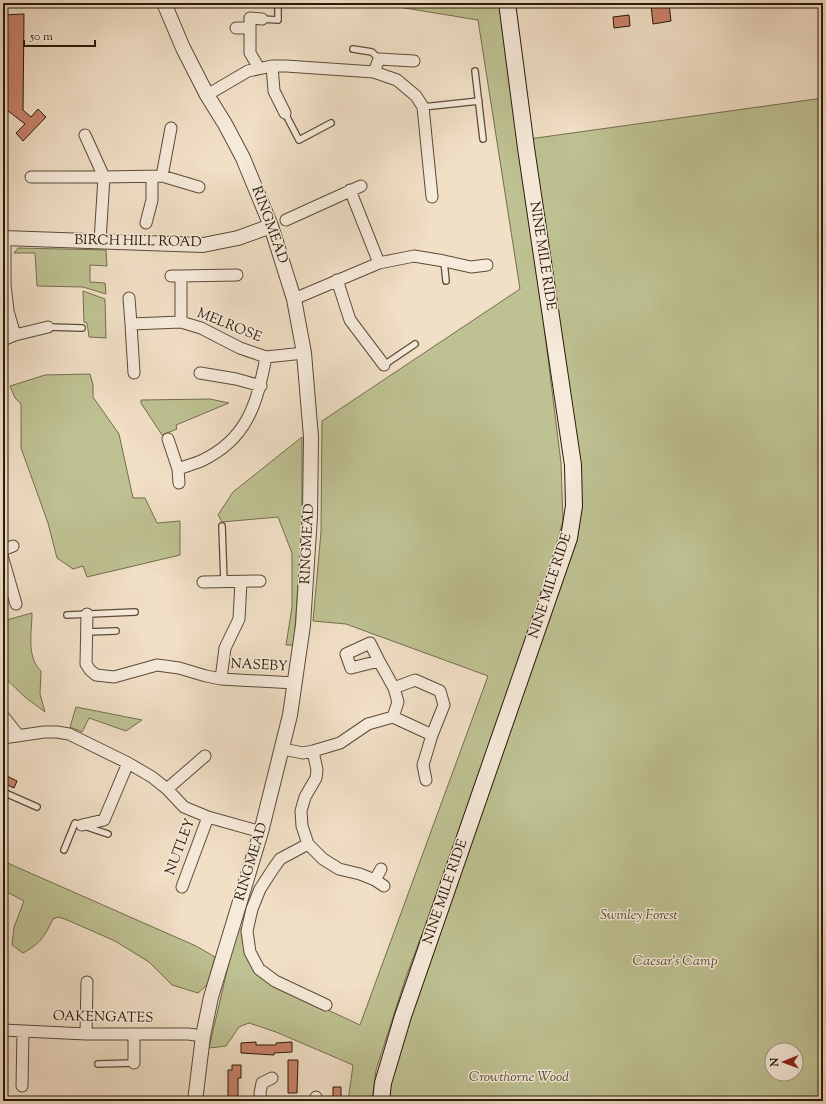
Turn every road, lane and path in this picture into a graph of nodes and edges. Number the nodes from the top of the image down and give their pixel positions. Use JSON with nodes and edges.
{"nodes":[{"id":1,"x":164,"y":3,"type":"edge"},
{"id":2,"x":507,"y":3,"type":"edge"},
{"id":3,"x":278,"y":5,"type":"dead end"},
{"id":4,"x":262,"y":19,"type":"joint"},
{"id":5,"x":236,"y":28,"type":"dead end"},
{"id":6,"x":250,"y":28,"type":"junction"},
{"id":7,"x":353,"y":49,"type":"dead end"},
{"id":8,"x":379,"y":59,"type":"junction"},
{"id":9,"x":414,"y":61,"type":"dead end"},
{"id":10,"x":272,"y":66,"type":"junction"},
{"id":11,"x":259,"y":68,"type":"junction"},
{"id":12,"x":475,"y":71,"type":"dead end"},
{"id":13,"x":374,"y":72,"type":"junction"},
{"id":14,"x":207,"y":95,"type":"junction"},
{"id":15,"x":479,"y":101,"type":"junction"},
{"id":16,"x":423,"y":107,"type":"junction"},
{"id":17,"x":285,"y":113,"type":"joint"},
{"id":18,"x":331,"y":123,"type":"dead end"},
{"id":19,"x":172,"y":128,"type":"dead end"},
{"id":20,"x":85,"y":135,"type":"dead end"},
{"id":21,"x":483,"y":139,"type":"dead end"},
{"id":22,"x":157,"y":176,"type":"junction"},
{"id":23,"x":32,"y":177,"type":"dead end"},
{"id":24,"x":104,"y":177,"type":"junction"},
{"id":25,"x":361,"y":186,"type":"dead end"},
{"id":26,"x":198,"y":187,"type":"dead end"},
{"id":27,"x":350,"y":190,"type":"junction"},
{"id":28,"x":432,"y":197,"type":"dead end"},
{"id":29,"x":286,"y":220,"type":"dead end"},
{"id":30,"x":146,"y":223,"type":"dead end"},
{"id":31,"x":271,"y":226,"type":"junction"},
{"id":32,"x":4,"y":238,"type":"edge"},
{"id":33,"x":100,"y":241,"type":"junction"},
{"id":34,"x":444,"y":261,"type":"junction"},
{"id":35,"x":379,"y":263,"type":"junction"},
{"id":36,"x":488,"y":265,"type":"dead end"},
{"id":37,"x":238,"y":275,"type":"dead end"},
{"id":38,"x":337,"y":280,"type":"junction"},
{"id":39,"x":446,"y":281,"type":"dead end"},
{"id":40,"x":4,"y":286,"type":"edge"},
{"id":41,"x":128,"y":298,"type":"dead end"},
{"id":42,"x":294,"y":299,"type":"junction"},
{"id":43,"x":181,"y":322,"type":"junction"},
{"id":44,"x":131,"y":324,"type":"junction"},
{"id":45,"x":48,"y":327,"type":"joint"},
{"id":46,"x":82,"y":328,"type":"dead end"},
{"id":47,"x":15,"y":335,"type":"junction"},
{"id":48,"x":3,"y":340,"type":"edge"},
{"id":49,"x":415,"y":344,"type":"dead end"},
{"id":50,"x":304,"y":353,"type":"junction"},
{"id":51,"x":266,"y":357,"type":"junction"},
{"id":52,"x":384,"y":365,"type":"joint"},
{"id":53,"x":134,"y":373,"type":"dead end"},
{"id":54,"x":200,"y":373,"type":"dead end"},
{"id":55,"x":261,"y":386,"type":"junction"},
{"id":56,"x":168,"y":439,"type":"dead end"},
{"id":57,"x":178,"y":469,"type":"junction"},
{"id":58,"x":179,"y":483,"type":"dead end"},
{"id":59,"x":222,"y":526,"type":"dead end"},
{"id":60,"x":3,"y":559,"type":"edge"},
{"id":61,"x":260,"y":581,"type":"dead end"},
{"id":62,"x":203,"y":582,"type":"dead end"},
{"id":63,"x":224,"y":582,"type":"junction"},
{"id":64,"x":241,"y":582,"type":"junction"},
{"id":65,"x":16,"y":604,"type":"dead end"},
{"id":66,"x":135,"y":612,"type":"dead end"},
{"id":67,"x":67,"y":614,"type":"dead end"},
{"id":68,"x":87,"y":614,"type":"junction"},
{"id":69,"x":116,"y":631,"type":"dead end"},
{"id":70,"x":87,"y":632,"type":"junction"},
{"id":71,"x":379,"y":662,"type":"dead end"},
{"id":72,"x":222,"y":679,"type":"junction"},
{"id":73,"x":295,"y":682,"type":"junction"},
{"id":74,"x":394,"y":688,"type":"junction"},
{"id":75,"x":3,"y":716,"type":"edge"},
{"id":76,"x":393,"y":716,"type":"junction"},
{"id":77,"x":432,"y":735,"type":"junction"},
{"id":78,"x":19,"y":736,"type":"junction"},
{"id":79,"x":3,"y":738,"type":"edge"},
{"id":80,"x":283,"y":749,"type":"junction"},
{"id":81,"x":313,"y":751,"type":"junction"},
{"id":82,"x":206,"y":756,"type":"dead end"},
{"id":83,"x":128,"y":763,"type":"junction"},
{"id":84,"x":426,"y":780,"type":"dead end"},
{"id":85,"x":167,"y":789,"type":"junction"},
{"id":86,"x":3,"y":792,"type":"edge"},
{"id":87,"x":37,"y":807,"type":"dead end"},
{"id":88,"x":208,"y":817,"type":"junction"},
{"id":89,"x":82,"y":825,"type":"junction"},
{"id":90,"x":261,"y":832,"type":"junction"},
{"id":91,"x":108,"y":834,"type":"dead end"},
{"id":92,"x":308,"y":844,"type":"junction"},
{"id":93,"x":64,"y":850,"type":"dead end"},
{"id":94,"x":380,"y":869,"type":"dead end"},
{"id":95,"x":182,"y":887,"type":"dead end"},
{"id":96,"x":87,"y":982,"type":"dead end"},
{"id":97,"x":326,"y":1004,"type":"dead end"},
{"id":98,"x":3,"y":1030,"type":"edge"},
{"id":99,"x":23,"y":1032,"type":"junction"},
{"id":100,"x":86,"y":1034,"type":"junction"},
{"id":101,"x":134,"y":1034,"type":"junction"},
{"id":102,"x":203,"y":1036,"type":"junction"},
{"id":103,"x":134,"y":1063,"type":"joint"},
{"id":104,"x":98,"y":1064,"type":"dead end"},
{"id":105,"x":272,"y":1078,"type":"dead end"},
{"id":106,"x":22,"y":1086,"type":"dead end"},
{"id":107,"x":195,"y":1101,"type":"edge"},
{"id":108,"x":261,"y":1101,"type":"edge"},
{"id":109,"x":381,"y":1101,"type":"edge"}],
"edges":[{"from":1,"to":14,"type":"street","name":"RINGMEAD"},
{"from":2,"to":109,"type":"main road","name":"NINE MILE RIDE"},
{"from":3,"to":4,"type":"lane"},
{"from":4,"to":6,"type":"street"},
{"from":5,"to":6,"type":"street"},
{"from":6,"to":11,"type":"street"},
{"from":7,"to":8,"type":"lane"},
{"from":8,"to":9,"type":"street"},
{"from":8,"to":13,"type":"street"},
{"from":10,"to":11,"type":"street"},
{"from":10,"to":13,"type":"street"},
{"from":10,"to":17,"type":"street"},
{"from":11,"to":14,"type":"street"},
{"from":12,"to":15,"type":"lane"},
{"from":13,"to":16,"type":"street"},
{"from":14,"to":31,"type":"street","name":"RINGMEAD"},
{"from":15,"to":16,"type":"lane"},
{"from":15,"to":21,"type":"lane"},
{"from":16,"to":28,"type":"street"},
{"from":17,"to":18,"type":"lane"},
{"from":19,"to":22,"type":"street"},
{"from":20,"to":24,"type":"street"},
{"from":22,"to":24,"type":"street"},
{"from":22,"to":26,"type":"street"},
{"from":22,"to":30,"type":"street"},
{"from":23,"to":24,"type":"street"},
{"from":24,"to":33,"type":"street"},
{"from":25,"to":27,"type":"street"},
{"from":27,"to":29,"type":"street"},
{"from":27,"to":35,"type":"street"},
{"from":31,"to":33,"type":"street","name":"BIRCH HILL ROAD"},
{"from":31,"to":42,"type":"street","name":"RINGMEAD"},
{"from":32,"to":33,"type":"street","name":"BIRCH HILL ROAD"},
{"from":32,"to":40,"type":"street"},
{"from":34,"to":35,"type":"street"},
{"from":34,"to":36,"type":"street"},
{"from":34,"to":39,"type":"lane"},
{"from":35,"to":38,"type":"street"},
{"from":37,"to":43,"type":"street","name":"MELROSE"},
{"from":38,"to":42,"type":"street"},
{"from":38,"to":52,"type":"street"},
{"from":40,"to":47,"type":"street"},
{"from":41,"to":44,"type":"street"},
{"from":42,"to":50,"type":"street","name":"RINGMEAD"},
{"from":43,"to":44,"type":"street","name":"MELROSE"},
{"from":43,"to":51,"type":"street","name":"MELROSE"},
{"from":44,"to":53,"type":"street"},
{"from":45,"to":46,"type":"lane"},
{"from":45,"to":47,"type":"street"},
{"from":47,"to":48,"type":"street"},
{"from":49,"to":52,"type":"lane"},
{"from":50,"to":51,"type":"street","name":"MELROSE"},
{"from":50,"to":73,"type":"street","name":"RINGMEAD"},
{"from":51,"to":55,"type":"street","name":"MELROSE"},
{"from":54,"to":55,"type":"street"},
{"from":55,"to":57,"type":"street","name":"MELROSE"},
{"from":56,"to":57,"type":"street"},
{"from":57,"to":58,"type":"street"},
{"from":59,"to":63,"type":"lane"},
{"from":60,"to":65,"type":"street"},
{"from":61,"to":64,"type":"street"},
{"from":62,"to":63,"type":"street"},
{"from":63,"to":64,"type":"street"},
{"from":64,"to":72,"type":"street","name":"NASEBY"},
{"from":66,"to":68,"type":"lane"},
{"from":67,"to":68,"type":"lane"},
{"from":68,"to":70,"type":"street","name":"NASEBY"},
{"from":69,"to":70,"type":"lane"},
{"from":70,"to":72,"type":"street","name":"NASEBY"},
{"from":71,"to":74,"type":"street"},
{"from":72,"to":73,"type":"street","name":"NASEBY"},
{"from":73,"to":80,"type":"street","name":"RINGMEAD"},
{"from":74,"to":76,"type":"street"},
{"from":74,"to":77,"type":"street"},
{"from":75,"to":78,"type":"street"},
{"from":76,"to":77,"type":"street"},
{"from":76,"to":81,"type":"street"},
{"from":77,"to":84,"type":"street"},
{"from":78,"to":79,"type":"street","name":"NUTLEY"},
{"from":78,"to":83,"type":"street","name":"NUTLEY"},
{"from":80,"to":81,"type":"street"},
{"from":80,"to":90,"type":"street","name":"RINGMEAD"},
{"from":81,"to":92,"type":"street"},
{"from":82,"to":85,"type":"street"},
{"from":83,"to":85,"type":"street","name":"NUTLEY"},
{"from":83,"to":89,"type":"street"},
{"from":85,"to":88,"type":"street","name":"NUTLEY"},
{"from":86,"to":87,"type":"lane"},
{"from":88,"to":90,"type":"street","name":"NUTLEY"},
{"from":88,"to":95,"type":"street","name":"NUTLEY"},
{"from":89,"to":91,"type":"lane"},
{"from":89,"to":93,"type":"lane"},
{"from":90,"to":102,"type":"street","name":"RINGMEAD"},
{"from":92,"to":94,"type":"street"},
{"from":92,"to":97,"type":"street"},
{"from":96,"to":100,"type":"street"},
{"from":98,"to":99,"type":"street","name":"OAKENGATES"},
{"from":99,"to":100,"type":"street","name":"OAKENGATES"},
{"from":99,"to":106,"type":"street"},
{"from":100,"to":101,"type":"street","name":"OAKENGATES"},
{"from":101,"to":102,"type":"street","name":"OAKENGATES"},
{"from":101,"to":103,"type":"street"},
{"from":102,"to":107,"type":"street","name":"RINGMEAD"},
{"from":103,"to":104,"type":"lane"},
{"from":105,"to":108,"type":"street"}]}
